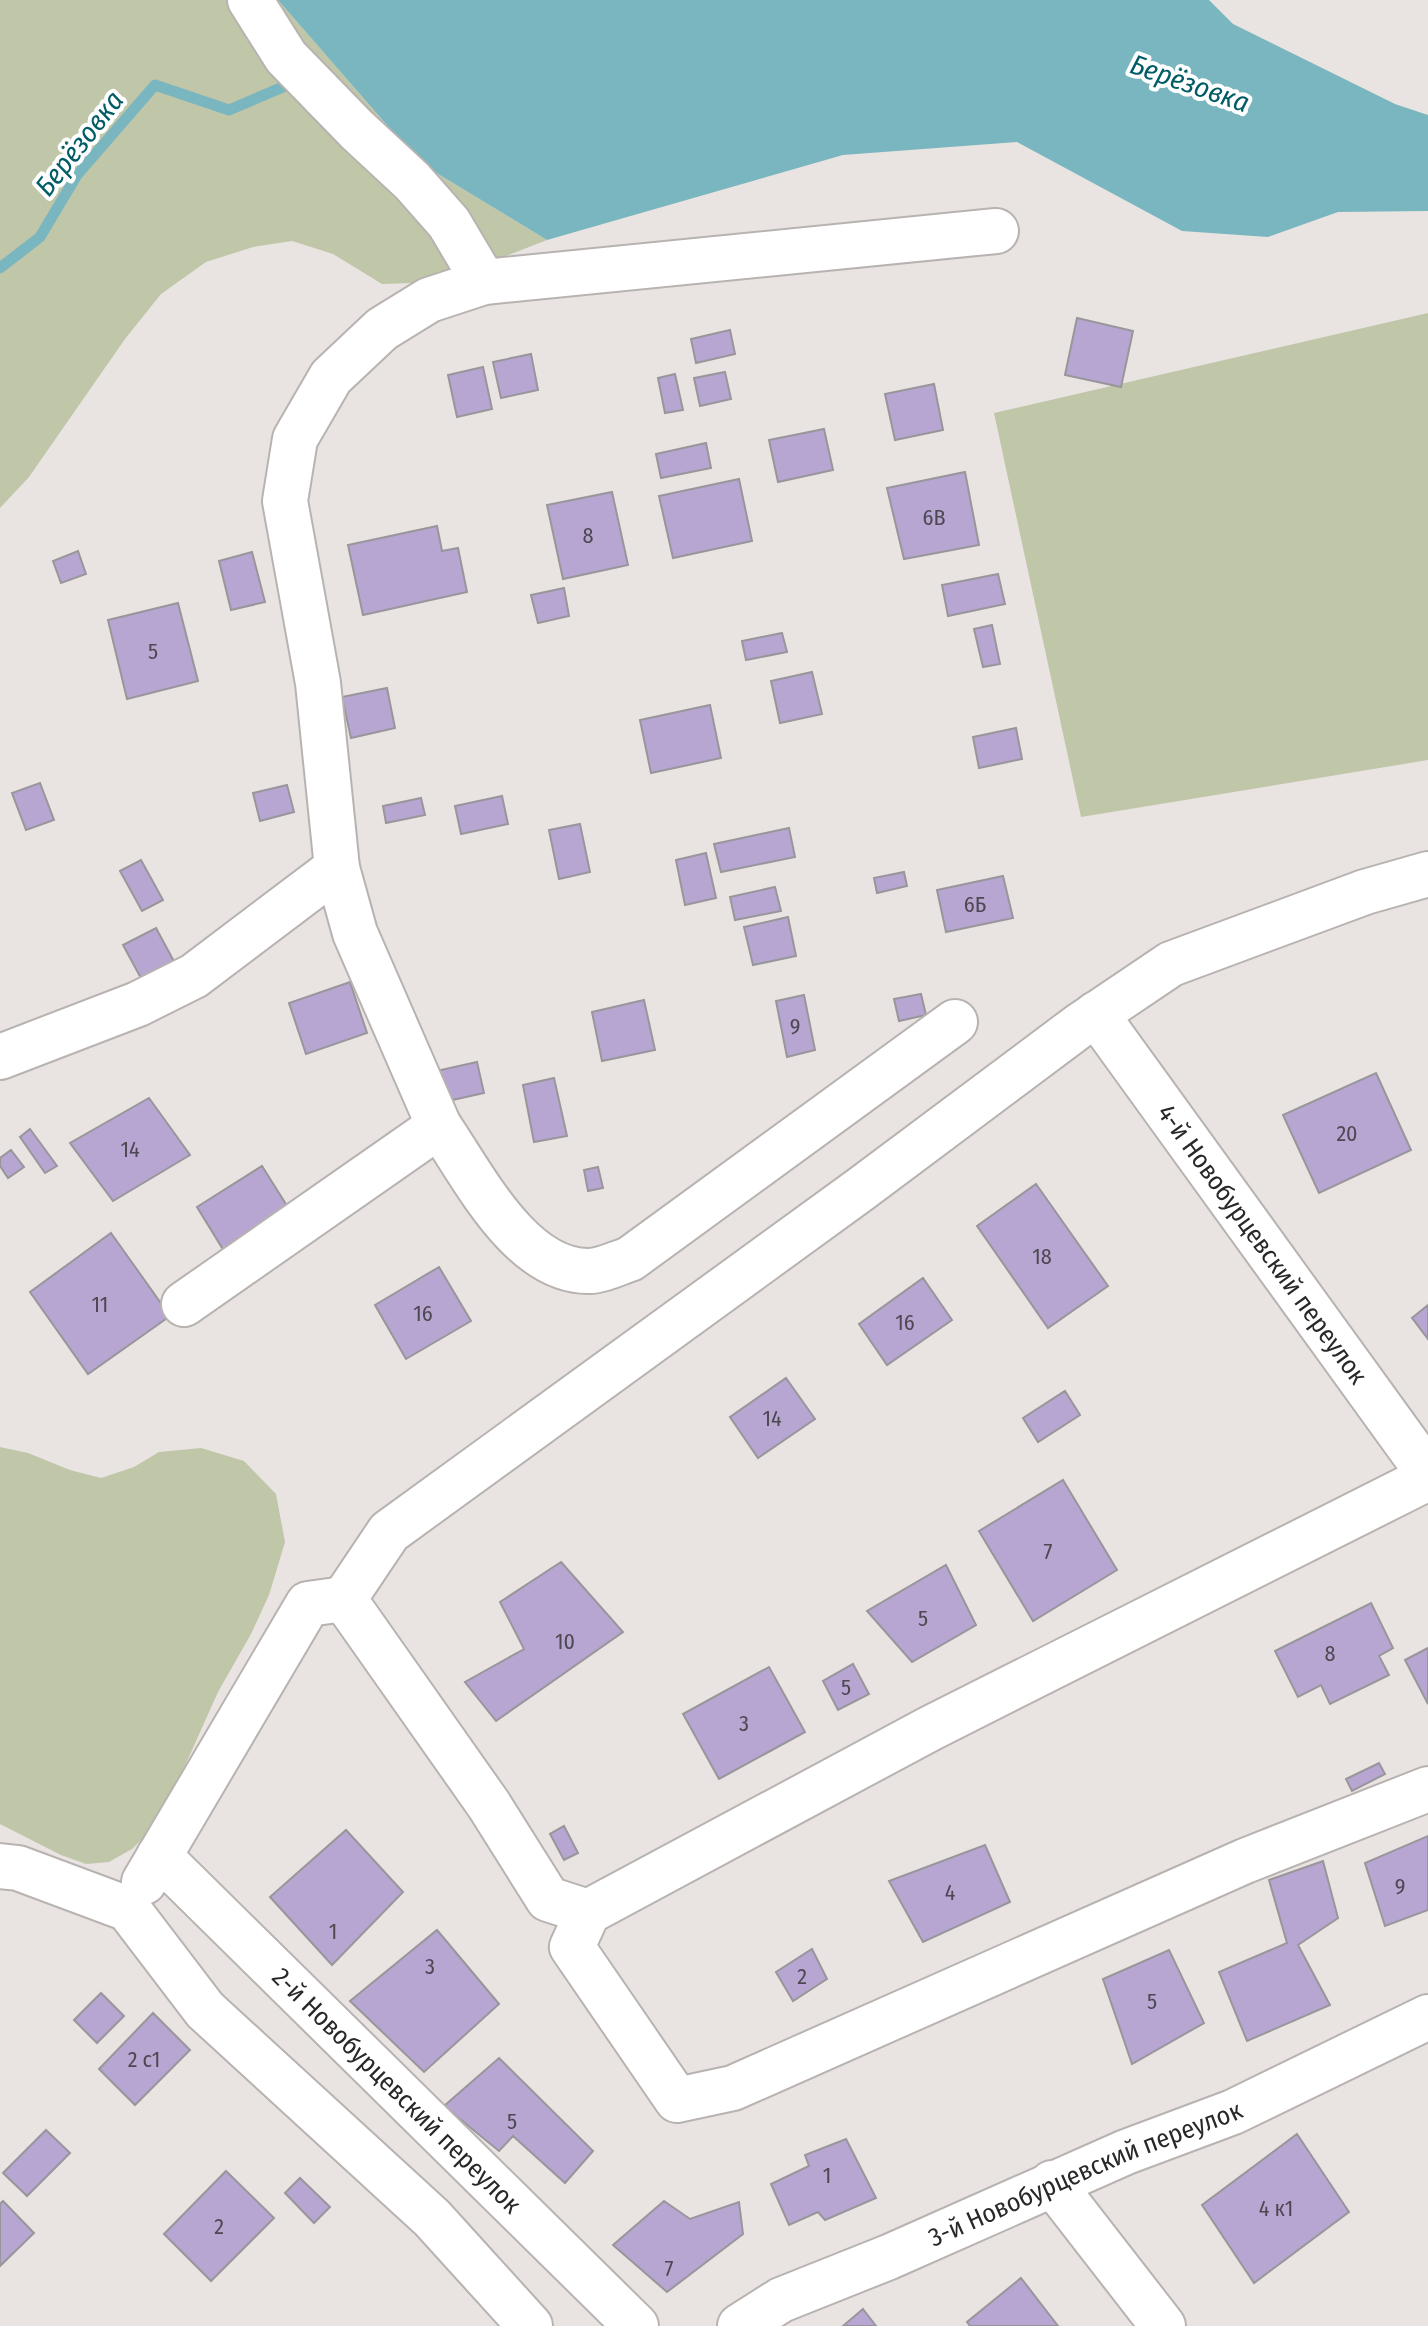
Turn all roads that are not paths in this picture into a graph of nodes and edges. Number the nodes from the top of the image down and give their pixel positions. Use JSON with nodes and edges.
{"nodes":[{"id":1,"x":250,"y":0,"type":"edge"},
{"id":2,"x":996,"y":231,"type":"dead end"},
{"id":3,"x":484,"y":282,"type":"junction"},
{"id":4,"x":337,"y":868,"type":"junction"},
{"id":5,"x":1428,"y":874,"type":"edge"},
{"id":6,"x":1096,"y":1014,"type":"junction"},
{"id":7,"x":955,"y":1022,"type":"dead end"},
{"id":8,"x":0,"y":1057,"type":"edge"},
{"id":9,"x":439,"y":1126,"type":"junction"},
{"id":10,"x":184,"y":1304,"type":"dead end"},
{"id":11,"x":1428,"y":1475,"type":"edge"},
{"id":12,"x":344,"y":1599,"type":"junction"},
{"id":13,"x":1428,"y":1789,"type":"edge"},
{"id":14,"x":159,"y":1856,"type":"junction"},
{"id":15,"x":0,"y":1866,"type":"edge"},
{"id":16,"x":128,"y":1909,"type":"junction"},
{"id":17,"x":588,"y":1912,"type":"junction"},
{"id":18,"x":1428,"y":2017,"type":"edge"},
{"id":19,"x":1052,"y":2183,"type":"junction"},
{"id":20,"x":530,"y":2326,"type":"edge"},
{"id":21,"x":636,"y":2326,"type":"edge"},
{"id":22,"x":740,"y":2326,"type":"edge"},
{"id":23,"x":1163,"y":2326,"type":"edge"}],
"edges":[{"from":1,"to":3,"type":"street"},
{"from":2,"to":3,"type":"street"},
{"from":3,"to":4,"type":"street"},
{"from":4,"to":8,"type":"street"},
{"from":4,"to":9,"type":"street"},
{"from":5,"to":6,"type":"street"},
{"from":6,"to":11,"type":"street","name":"4-й Новобурцевский переулок"},
{"from":6,"to":12,"type":"street"},
{"from":7,"to":9,"type":"street"},
{"from":9,"to":10,"type":"street"},
{"from":11,"to":17,"type":"street"},
{"from":12,"to":14,"type":"street"},
{"from":12,"to":17,"type":"street"},
{"from":13,"to":17,"type":"street"},
{"from":14,"to":16,"type":"street"},
{"from":14,"to":21,"type":"street","name":"2-й Новобурцевский переулок"},
{"from":15,"to":16,"type":"street"},
{"from":16,"to":20,"type":"street"},
{"from":18,"to":19,"type":"street","name":"3-й Новобурцевский переулок"},
{"from":19,"to":22,"type":"street","name":"3-й Новобурцевский переулок"},
{"from":19,"to":23,"type":"street"}]}
